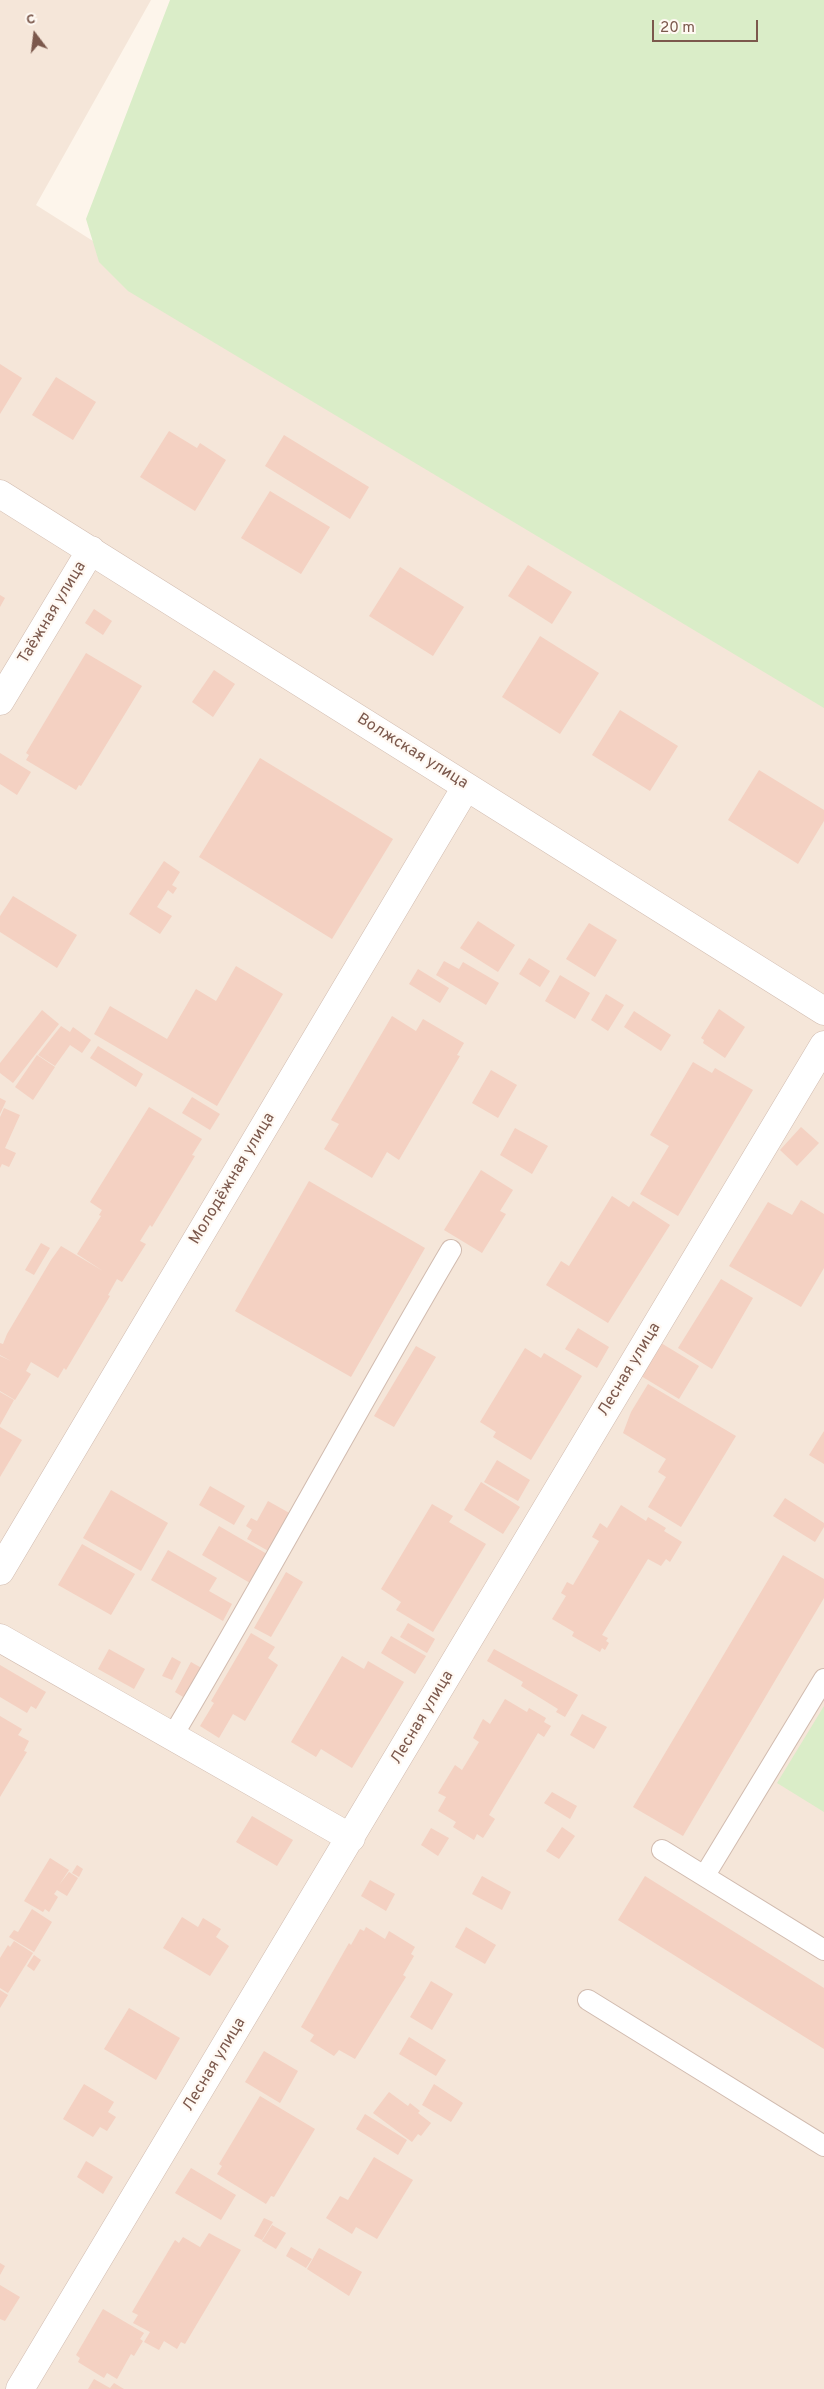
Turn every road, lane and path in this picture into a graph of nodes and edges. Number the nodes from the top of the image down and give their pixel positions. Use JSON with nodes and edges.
{"nodes":[{"id":1,"x":0,"y":494,"type":"edge"},
{"id":2,"x":91,"y":550,"type":"junction"},
{"id":3,"x":0,"y":701,"type":"edge"},
{"id":4,"x":466,"y":786,"type":"junction"},
{"id":5,"x":824,"y":1011,"type":"edge"},
{"id":6,"x":824,"y":1045,"type":"edge"},
{"id":7,"x":451,"y":1250,"type":"dead end"},
{"id":8,"x":0,"y":1571,"type":"edge"},
{"id":9,"x":0,"y":1638,"type":"edge"},
{"id":10,"x":824,"y":1680,"type":"edge"},
{"id":11,"x":172,"y":1736,"type":"junction"},
{"id":12,"x":351,"y":1838,"type":"junction"},
{"id":13,"x":662,"y":1850,"type":"dead end"},
{"id":14,"x":705,"y":1876,"type":"junction"},
{"id":15,"x":824,"y":1950,"type":"edge"},
{"id":16,"x":588,"y":2000,"type":"dead end"},
{"id":17,"x":824,"y":2146,"type":"edge"},
{"id":18,"x":20,"y":2389,"type":"edge"}],
"edges":[{"from":1,"to":2,"type":"street","name":"Волжская улица"},
{"from":2,"to":3,"type":"street","name":"Таёжная улица"},
{"from":2,"to":4,"type":"street","name":"Волжская улица"},
{"from":4,"to":5,"type":"street","name":"Волжская улица"},
{"from":4,"to":8,"type":"street","name":"Молодёжная улица"},
{"from":6,"to":12,"type":"street","name":"Лесная улица"},
{"from":7,"to":11,"type":"lane"},
{"from":9,"to":11,"type":"street"},
{"from":10,"to":14,"type":"lane"},
{"from":11,"to":12,"type":"street"},
{"from":12,"to":18,"type":"street","name":"Лесная улица"},
{"from":13,"to":14,"type":"lane"},
{"from":14,"to":15,"type":"lane"},
{"from":16,"to":17,"type":"lane"}]}
